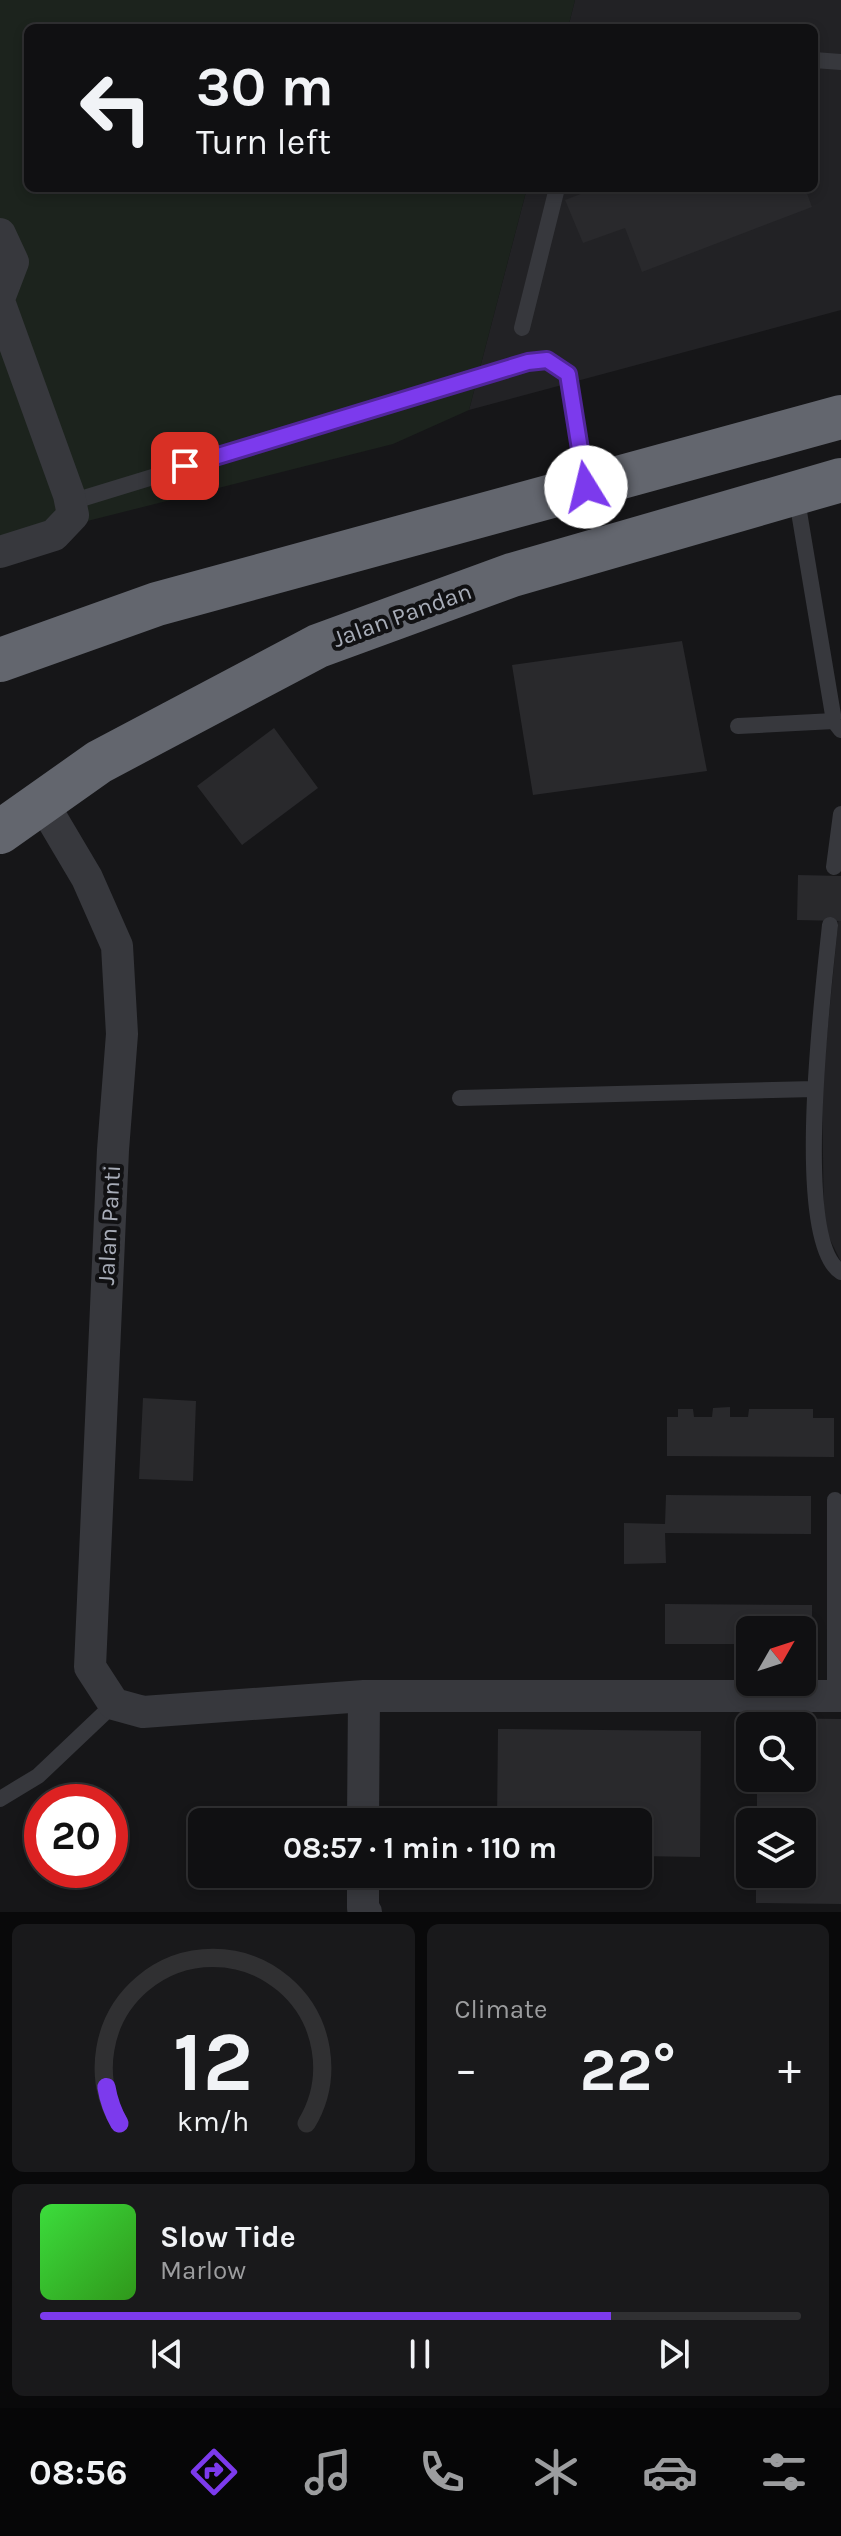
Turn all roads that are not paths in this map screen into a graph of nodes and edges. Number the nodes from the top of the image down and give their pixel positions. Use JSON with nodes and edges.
{"nodes":[{"id":1,"x":818,"y":60,"type":"edge"},
{"id":2,"x":841,"y":62,"type":"edge"},
{"id":3,"x":556,"y":192,"type":"edge"},
{"id":4,"x":0,"y":234,"type":"edge"},
{"id":5,"x":0,"y":296,"type":"edge"},
{"id":6,"x":0,"y":304,"type":"edge"},
{"id":7,"x":522,"y":328,"type":"dead end"},
{"id":8,"x":841,"y":417,"type":"edge"},
{"id":9,"x":841,"y":480,"type":"edge"},
{"id":10,"x":586,"y":487,"type":"junction"},
{"id":11,"x":796,"y":494,"type":"junction"},
{"id":12,"x":71,"y":502,"type":"junction"},
{"id":13,"x":0,"y":552,"type":"edge"},
{"id":14,"x":0,"y":660,"type":"edge"},
{"id":15,"x":738,"y":726,"type":"dead end"},
{"id":16,"x":837,"y":726,"type":"edge"},
{"id":17,"x":42,"y":802,"type":"junction"},
{"id":18,"x":841,"y":814,"type":"edge"},
{"id":19,"x":0,"y":832,"type":"edge"},
{"id":20,"x":834,"y":867,"type":"dead end"},
{"id":21,"x":830,"y":925,"type":"dead end"},
{"id":22,"x":814,"y":1089,"type":"junction"},
{"id":23,"x":460,"y":1098,"type":"dead end"},
{"id":24,"x":841,"y":1272,"type":"edge"},
{"id":25,"x":835,"y":1500,"type":"dead end"},
{"id":26,"x":364,"y":1696,"type":"junction"},
{"id":27,"x":838,"y":1696,"type":"edge"},
{"id":28,"x":114,"y":1704,"type":"junction"},
{"id":29,"x":0,"y":1799,"type":"edge"},
{"id":30,"x":363,"y":1808,"type":"edge"},
{"id":31,"x":363,"y":1888,"type":"edge"},
{"id":32,"x":366,"y":1912,"type":"edge"}],
"edges":[{"from":1,"to":2,"type":"lane"},
{"from":3,"to":7,"type":"lane"},
{"from":4,"to":5,"type":"street"},
{"from":6,"to":12,"type":"street"},
{"from":8,"to":10,"type":"highway"},
{"from":9,"to":11,"type":"highway","name":"Jalan Pandan"},
{"from":10,"to":12,"type":"lane"},
{"from":10,"to":14,"type":"highway"},
{"from":11,"to":16,"type":"lane"},
{"from":11,"to":17,"type":"highway","name":"Jalan Pandan"},
{"from":12,"to":13,"type":"street"},
{"from":15,"to":16,"type":"lane"},
{"from":17,"to":19,"type":"highway","name":"Jalan Pandan"},
{"from":17,"to":28,"type":"street","name":"Jalan Panti"},
{"from":18,"to":20,"type":"lane"},
{"from":21,"to":22,"type":"lane"},
{"from":22,"to":23,"type":"lane"},
{"from":22,"to":24,"type":"lane"},
{"from":25,"to":27,"type":"lane"},
{"from":26,"to":27,"type":"street"},
{"from":26,"to":28,"type":"street"},
{"from":26,"to":30,"type":"street"},
{"from":28,"to":29,"type":"lane"},
{"from":31,"to":32,"type":"street"}]}
